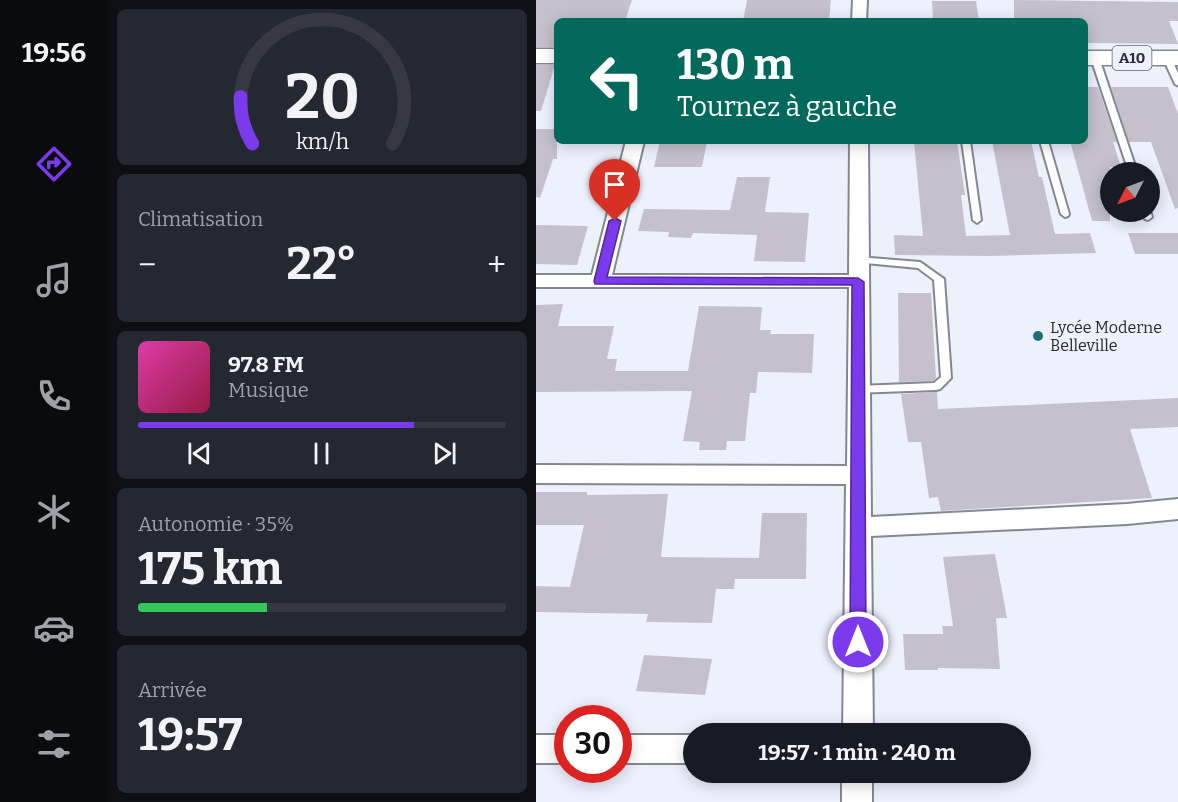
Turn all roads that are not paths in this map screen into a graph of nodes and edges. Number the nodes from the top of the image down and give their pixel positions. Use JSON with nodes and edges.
{"nodes":[{"id":1,"x":860,"y":0,"type":"edge"},
{"id":2,"x":859,"y":18,"type":"edge"},
{"id":3,"x":536,"y":56,"type":"edge"},
{"id":4,"x":554,"y":56,"type":"edge"},
{"id":5,"x":1090,"y":58,"type":"edge"},
{"id":6,"x":1172,"y":58,"type":"edge"},
{"id":7,"x":1178,"y":84,"type":"edge"},
{"id":8,"x":634,"y":144,"type":"edge"},
{"id":9,"x":859,"y":144,"type":"edge"},
{"id":10,"x":965,"y":144,"type":"edge"},
{"id":11,"x":1045,"y":144,"type":"edge"},
{"id":12,"x":1129,"y":162,"type":"edge"},
{"id":13,"x":1065,"y":214,"type":"dead end"},
{"id":14,"x":977,"y":220,"type":"dead end"},
{"id":15,"x":858,"y":271,"type":"junction"},
{"id":16,"x":536,"y":281,"type":"edge"},
{"id":17,"x":600,"y":281,"type":"junction"},
{"id":18,"x":858,"y":390,"type":"junction"},
{"id":19,"x":536,"y":474,"type":"edge"},
{"id":20,"x":858,"y":475,"type":"junction"},
{"id":21,"x":1178,"y":509,"type":"edge"},
{"id":22,"x":858,"y":527,"type":"junction"},
{"id":23,"x":858,"y":723,"type":"edge"},
{"id":24,"x":536,"y":749,"type":"edge"},
{"id":25,"x":554,"y":749,"type":"edge"},
{"id":26,"x":632,"y":749,"type":"edge"},
{"id":27,"x":683,"y":749,"type":"edge"},
{"id":28,"x":857,"y":783,"type":"edge"},
{"id":29,"x":857,"y":802,"type":"edge"}],
"edges":[{"from":1,"to":2,"type":"street"},
{"from":3,"to":4,"type":"main road"},
{"from":5,"to":6,"type":"main road","number":"A10"},
{"from":5,"to":12,"type":"lane"},
{"from":6,"to":7,"type":"lane"},
{"from":8,"to":17,"type":"street"},
{"from":9,"to":15,"type":"street"},
{"from":10,"to":14,"type":"lane"},
{"from":11,"to":13,"type":"lane"},
{"from":15,"to":17,"type":"street"},
{"from":15,"to":18,"type":"street"},
{"from":15,"to":18,"type":"lane"},
{"from":16,"to":17,"type":"street"},
{"from":18,"to":20,"type":"street"},
{"from":19,"to":20,"type":"street"},
{"from":20,"to":22,"type":"street"},
{"from":21,"to":22,"type":"street"},
{"from":22,"to":23,"type":"street"},
{"from":24,"to":25,"type":"street"},
{"from":26,"to":27,"type":"street"},
{"from":28,"to":29,"type":"street"}]}
